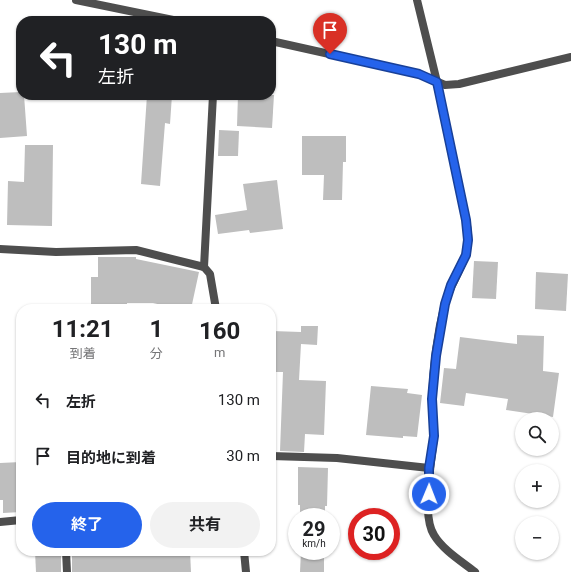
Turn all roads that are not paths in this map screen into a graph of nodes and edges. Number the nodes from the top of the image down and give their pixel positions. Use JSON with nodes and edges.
{"nodes":[{"id":1,"x":76,"y":0,"type":"edge"},
{"id":2,"x":417,"y":0,"type":"edge"},
{"id":3,"x":154,"y":16,"type":"edge"},
{"id":4,"x":276,"y":42,"type":"edge"},
{"id":5,"x":571,"y":57,"type":"edge"},
{"id":6,"x":437,"y":82,"type":"junction"},
{"id":7,"x":213,"y":100,"type":"edge"},
{"id":8,"x":0,"y":249,"type":"edge"},
{"id":9,"x":204,"y":267,"type":"junction"},
{"id":10,"x":215,"y":304,"type":"edge"},
{"id":11,"x":276,"y":456,"type":"edge"},
{"id":12,"x":429,"y":468,"type":"junction"},
{"id":13,"x":16,"y":520,"type":"edge"},
{"id":14,"x":0,"y":522,"type":"edge"},
{"id":15,"x":66,"y":556,"type":"edge"},
{"id":16,"x":244,"y":556,"type":"edge"},
{"id":17,"x":67,"y":572,"type":"edge"},
{"id":18,"x":246,"y":572,"type":"edge"},
{"id":19,"x":474,"y":572,"type":"edge"}],
"edges":[{"from":1,"to":3,"type":"street"},
{"from":2,"to":6,"type":"street"},
{"from":4,"to":6,"type":"street"},
{"from":5,"to":6,"type":"street"},
{"from":6,"to":12,"type":"street"},
{"from":7,"to":9,"type":"street"},
{"from":8,"to":9,"type":"street"},
{"from":9,"to":10,"type":"street"},
{"from":11,"to":12,"type":"street"},
{"from":12,"to":19,"type":"street"},
{"from":13,"to":14,"type":"street"},
{"from":15,"to":17,"type":"street"},
{"from":16,"to":18,"type":"street"}]}
